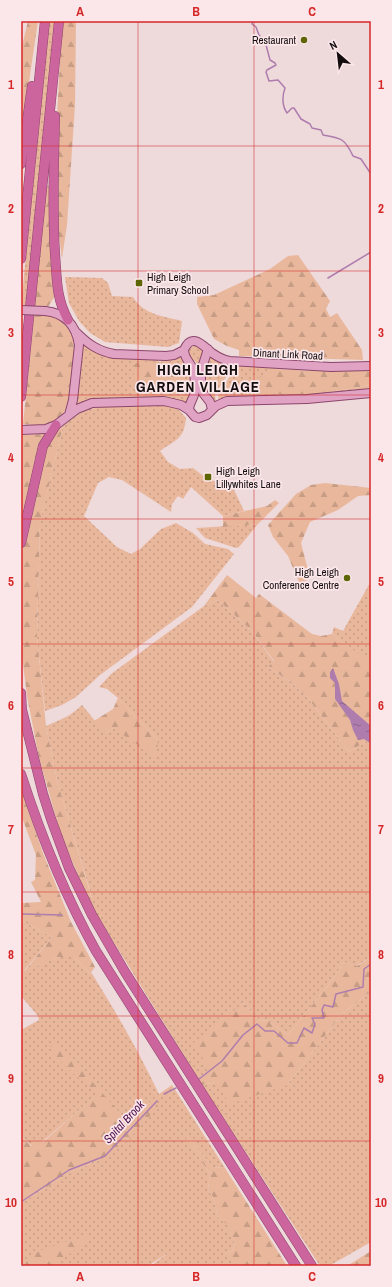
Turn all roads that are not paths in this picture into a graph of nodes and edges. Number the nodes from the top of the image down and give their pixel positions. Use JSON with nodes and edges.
{"nodes":[{"id":1,"x":44,"y":21,"type":"edge"},
{"id":2,"x":59,"y":21,"type":"edge"},
{"id":3,"x":56,"y":48,"type":"junction"},
{"id":4,"x":21,"y":164,"type":"edge"},
{"id":5,"x":21,"y":259,"type":"edge"},
{"id":6,"x":21,"y":310,"type":"edge"},
{"id":7,"x":68,"y":320,"type":"junction"},
{"id":8,"x":77,"y":332,"type":"junction"},
{"id":9,"x":208,"y":349,"type":"junction"},
{"id":10,"x":184,"y":350,"type":"junction"},
{"id":11,"x":371,"y":366,"type":"edge"},
{"id":12,"x":371,"y":393,"type":"edge"},
{"id":13,"x":21,"y":397,"type":"edge"},
{"id":14,"x":212,"y":409,"type":"junction"},
{"id":15,"x":189,"y":410,"type":"junction"},
{"id":16,"x":69,"y":415,"type":"junction"},
{"id":17,"x":56,"y":425,"type":"junction"},
{"id":18,"x":21,"y":430,"type":"edge"},
{"id":19,"x":21,"y":543,"type":"edge"},
{"id":20,"x":21,"y":693,"type":"edge"},
{"id":21,"x":22,"y":710,"type":"edge"},
{"id":22,"x":21,"y":774,"type":"edge"},
{"id":23,"x":296,"y":1266,"type":"edge"},
{"id":24,"x":312,"y":1266,"type":"edge"}],
"edges":[{"from":1,"to":4,"type":"highway"},
{"from":1,"to":5,"type":"highway"},
{"from":2,"to":3,"type":"highway"},
{"from":3,"to":7,"type":"highway"},
{"from":3,"to":13,"type":"highway"},
{"from":6,"to":7,"type":"main road","bridge":true},
{"from":7,"to":8,"type":"main road"},
{"from":8,"to":10,"type":"main road"},
{"from":8,"to":16,"type":"main road"},
{"from":9,"to":10,"type":"main road","name":"Dinant Link Road"},
{"from":9,"to":11,"type":"main road","name":"Dinant Link Road"},
{"from":9,"to":14,"type":"main road"},
{"from":10,"to":15,"type":"main road"},
{"from":12,"to":14,"type":"main road"},
{"from":14,"to":15,"type":"main road"},
{"from":15,"to":16,"type":"main road"},
{"from":16,"to":17,"type":"main road"},
{"from":17,"to":18,"type":"main road"},
{"from":17,"to":19,"type":"highway"},
{"from":20,"to":21,"type":"highway"},
{"from":21,"to":24,"type":"highway"},
{"from":22,"to":23,"type":"highway"}]}
